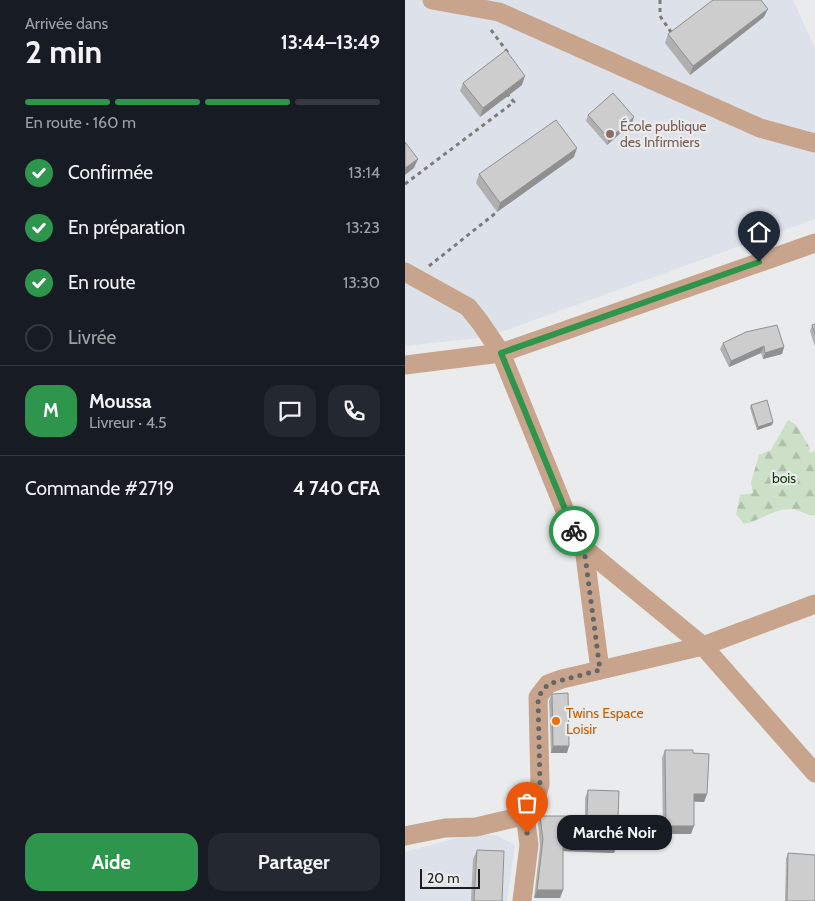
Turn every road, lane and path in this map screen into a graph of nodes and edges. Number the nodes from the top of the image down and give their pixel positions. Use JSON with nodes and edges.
{"nodes":[{"id":1,"x":432,"y":0,"type":"edge"},
{"id":2,"x":660,"y":0,"type":"edge"},
{"id":3,"x":674,"y":36,"type":"edge"},
{"id":4,"x":508,"y":95,"type":"edge"},
{"id":5,"x":815,"y":143,"type":"edge"},
{"id":6,"x":405,"y":184,"type":"edge"},
{"id":7,"x":497,"y":212,"type":"edge"},
{"id":8,"x":815,"y":243,"type":"edge"},
{"id":9,"x":413,"y":272,"type":"edge"},
{"id":10,"x":501,"y":353,"type":"junction"},
{"id":11,"x":405,"y":365,"type":"edge"},
{"id":12,"x":584,"y":548,"type":"junction"},
{"id":13,"x":815,"y":604,"type":"edge"},
{"id":14,"x":703,"y":646,"type":"junction"},
{"id":15,"x":600,"y":670,"type":"junction"},
{"id":16,"x":815,"y":773,"type":"edge"},
{"id":17,"x":527,"y":815,"type":"junction"},
{"id":18,"x":405,"y":836,"type":"edge"},
{"id":19,"x":522,"y":901,"type":"edge"}],
"edges":[{"from":1,"to":5,"type":"street"},
{"from":2,"to":3,"type":"path"},
{"from":4,"to":6,"type":"path"},
{"from":7,"to":9,"type":"path"},
{"from":8,"to":10,"type":"street"},
{"from":9,"to":10,"type":"street"},
{"from":10,"to":11,"type":"street"},
{"from":10,"to":12,"type":"street"},
{"from":12,"to":14,"type":"street"},
{"from":12,"to":15,"type":"street"},
{"from":13,"to":14,"type":"street"},
{"from":14,"to":15,"type":"street"},
{"from":14,"to":16,"type":"street"},
{"from":15,"to":17,"type":"street"},
{"from":17,"to":18,"type":"street"},
{"from":17,"to":19,"type":"street"}]}
